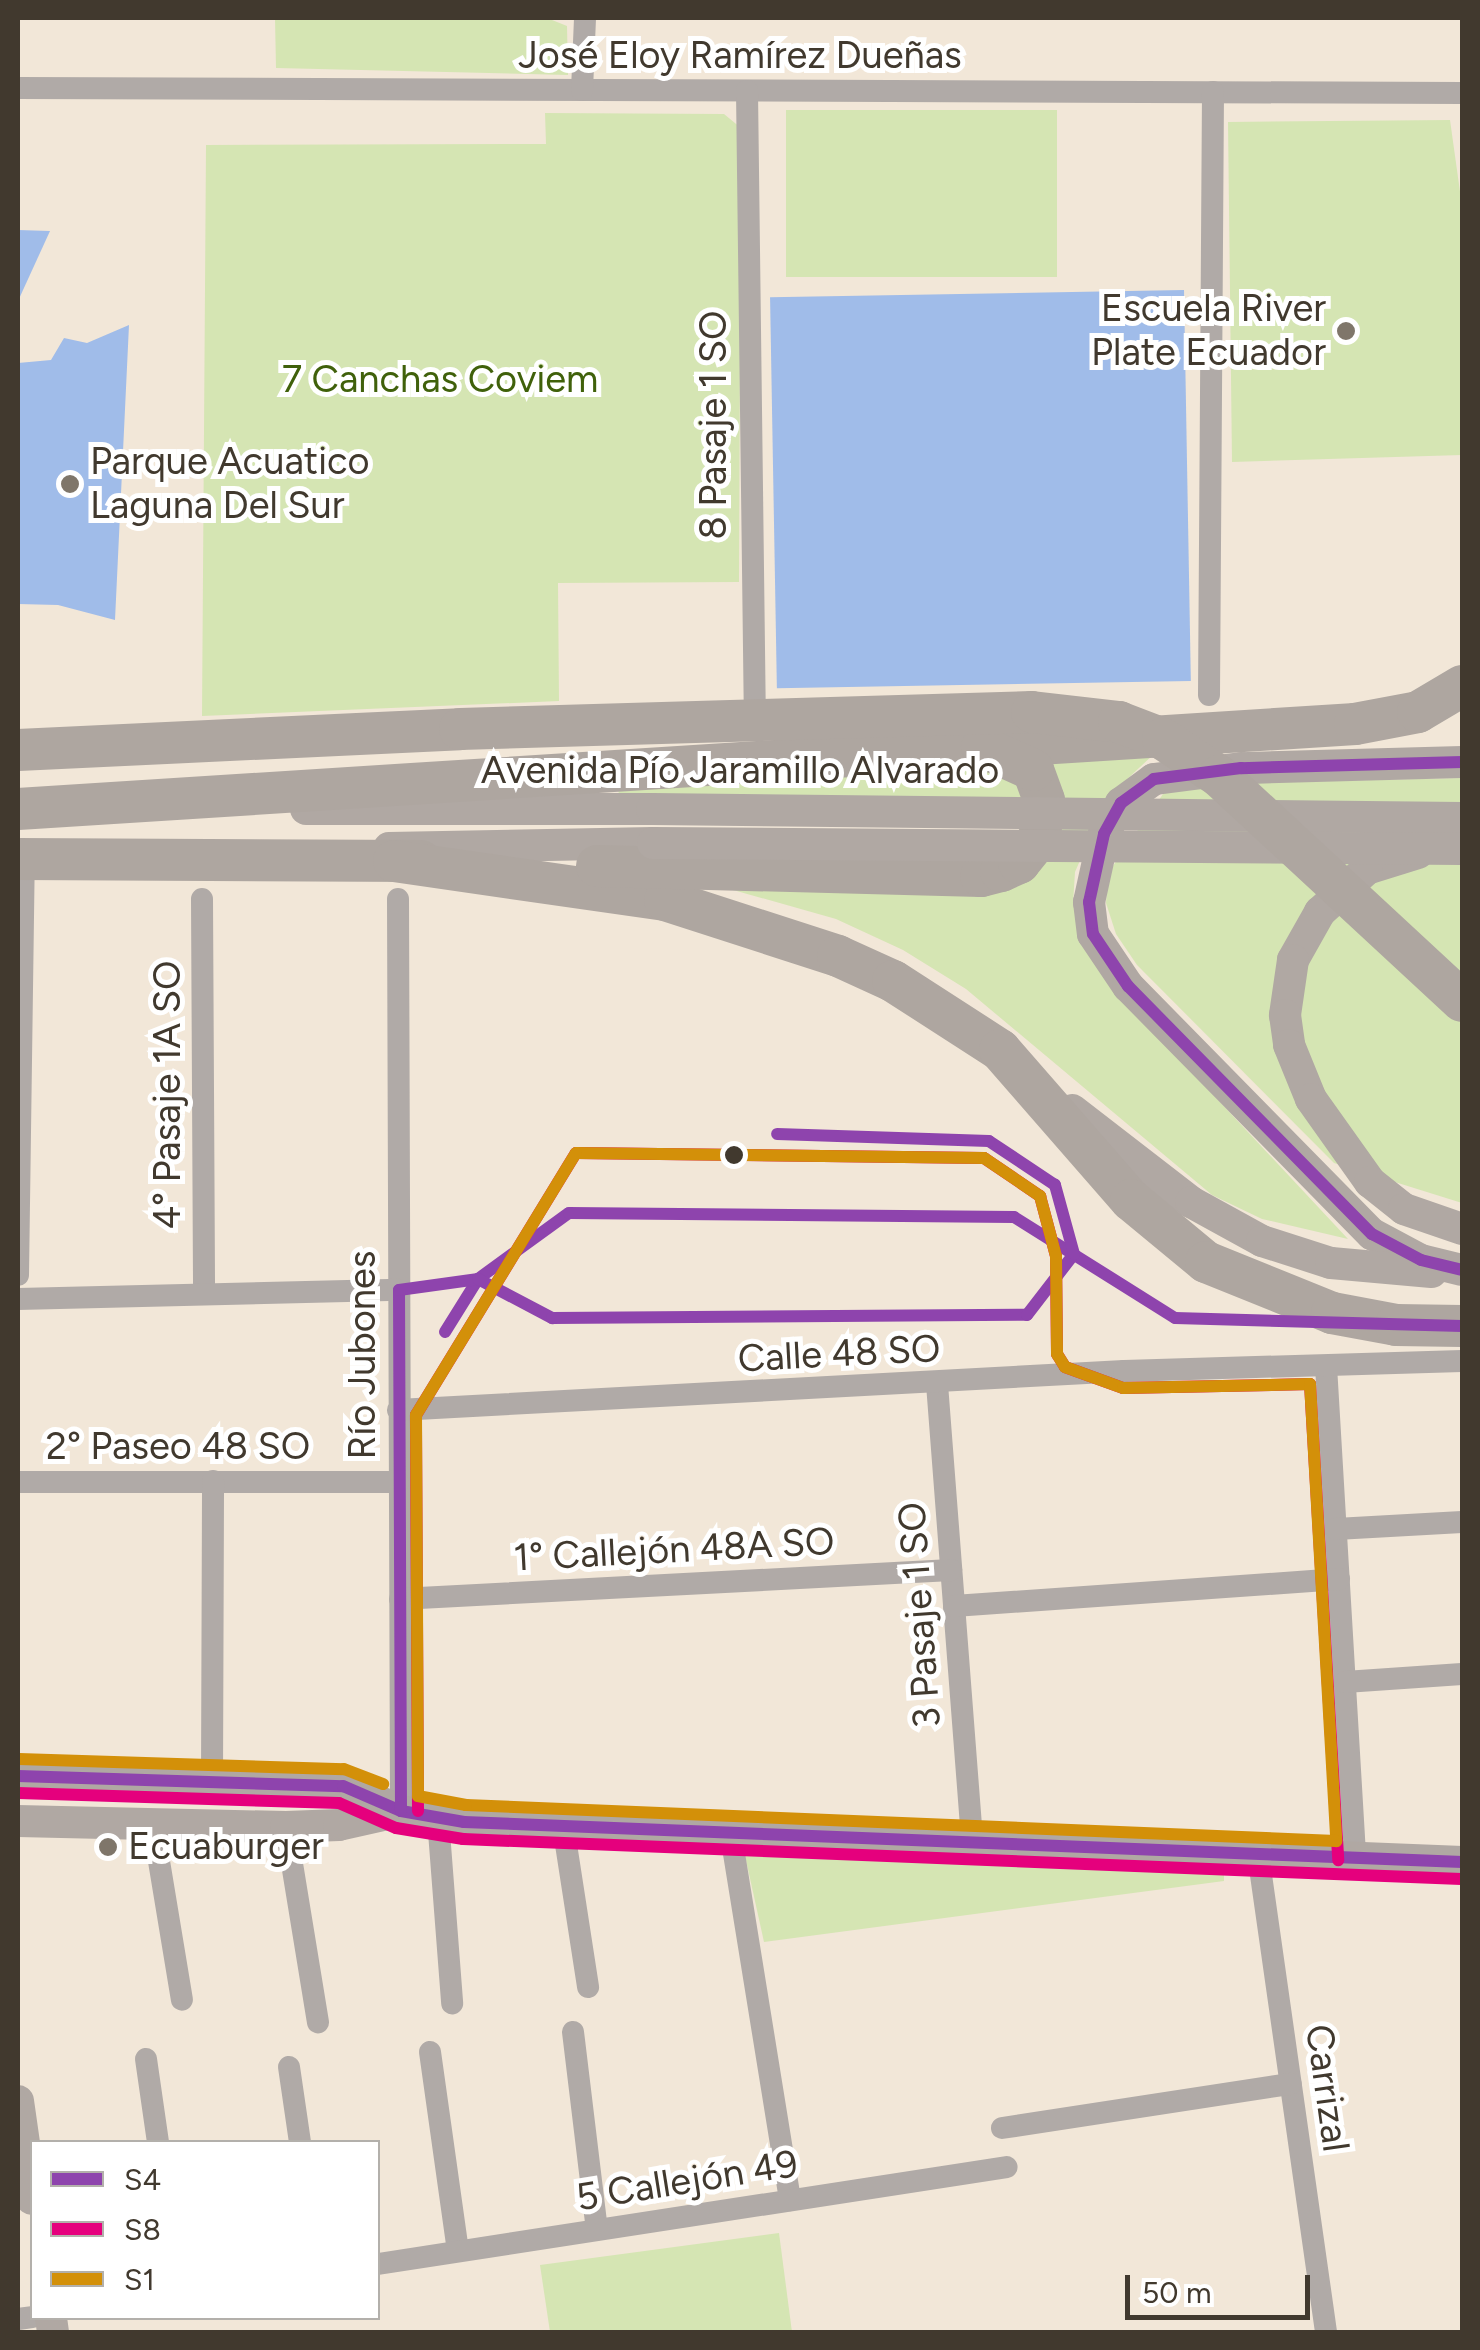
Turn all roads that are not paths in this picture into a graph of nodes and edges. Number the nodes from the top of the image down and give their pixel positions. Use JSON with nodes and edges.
{"nodes":[{"id":1,"x":585,"y":18,"type":"edge"},
{"id":2,"x":18,"y":88,"type":"edge"},
{"id":3,"x":582,"y":90,"type":"junction"},
{"id":4,"x":748,"y":91,"type":"junction"},
{"id":5,"x":1213,"y":92,"type":"junction"},
{"id":6,"x":1462,"y":93,"type":"edge"},
{"id":7,"x":1462,"y":686,"type":"edge"},
{"id":8,"x":1210,"y":695,"type":"dead end"},
{"id":9,"x":967,"y":744,"type":"junction"},
{"id":10,"x":18,"y":750,"type":"edge"},
{"id":11,"x":756,"y":758,"type":"junction"},
{"id":12,"x":1462,"y":762,"type":"edge"},
{"id":13,"x":18,"y":809,"type":"edge"},
{"id":14,"x":1462,"y":818,"type":"edge"},
{"id":15,"x":1450,"y":849,"type":"edge"},
{"id":16,"x":21,"y":859,"type":"edge"},
{"id":17,"x":235,"y":860,"type":"junction"},
{"id":18,"x":396,"y":879,"type":"junction"},
{"id":19,"x":202,"y":900,"type":"dead end"},
{"id":20,"x":1462,"y":1001,"type":"edge"},
{"id":21,"x":1000,"y":1050,"type":"junction"},
{"id":22,"x":18,"y":1128,"type":"edge"},
{"id":23,"x":1462,"y":1229,"type":"edge"},
{"id":24,"x":1462,"y":1270,"type":"edge"},
{"id":25,"x":18,"y":1274,"type":"edge"},
{"id":26,"x":399,"y":1290,"type":"junction"},
{"id":27,"x":204,"y":1291,"type":"junction"},
{"id":28,"x":18,"y":1300,"type":"edge"},
{"id":29,"x":1462,"y":1326,"type":"edge"},
{"id":30,"x":1462,"y":1362,"type":"edge"},
{"id":31,"x":1326,"y":1366,"type":"junction"},
{"id":32,"x":937,"y":1384,"type":"junction"},
{"id":33,"x":398,"y":1410,"type":"junction"},
{"id":34,"x":18,"y":1482,"type":"edge"},
{"id":35,"x":213,"y":1482,"type":"junction"},
{"id":36,"x":398,"y":1482,"type":"junction"},
{"id":37,"x":1462,"y":1522,"type":"edge"},
{"id":38,"x":1336,"y":1529,"type":"junction"},
{"id":39,"x":951,"y":1570,"type":"junction"},
{"id":40,"x":1339,"y":1579,"type":"junction"},
{"id":41,"x":400,"y":1599,"type":"junction"},
{"id":42,"x":954,"y":1606,"type":"junction"},
{"id":43,"x":1462,"y":1674,"type":"edge"},
{"id":44,"x":1345,"y":1682,"type":"junction"},
{"id":45,"x":18,"y":1776,"type":"edge"},
{"id":46,"x":212,"y":1781,"type":"junction"},
{"id":47,"x":402,"y":1812,"type":"junction"},
{"id":48,"x":438,"y":1819,"type":"junction"},
{"id":49,"x":18,"y":1820,"type":"edge"},
{"id":50,"x":153,"y":1824,"type":"junction"},
{"id":51,"x":563,"y":1824,"type":"junction"},
{"id":52,"x":286,"y":1827,"type":"junction"},
{"id":53,"x":730,"y":1829,"type":"junction"},
{"id":54,"x":972,"y":1841,"type":"junction"},
{"id":55,"x":1258,"y":1854,"type":"junction"},
{"id":56,"x":1355,"y":1858,"type":"junction"},
{"id":57,"x":1462,"y":1862,"type":"edge"},
{"id":58,"x":588,"y":1987,"type":"dead end"},
{"id":59,"x":182,"y":2000,"type":"dead end"},
{"id":60,"x":452,"y":2003,"type":"dead end"},
{"id":61,"x":318,"y":2022,"type":"dead end"},
{"id":62,"x":572,"y":2032,"type":"dead end"},
{"id":63,"x":430,"y":2052,"type":"dead end"},
{"id":64,"x":146,"y":2059,"type":"dead end"},
{"id":65,"x":289,"y":2067,"type":"dead end"},
{"id":66,"x":1291,"y":2084,"type":"junction"},
{"id":67,"x":18,"y":2101,"type":"edge"},
{"id":68,"x":1002,"y":2128,"type":"dead end"},
{"id":69,"x":158,"y":2140,"type":"edge"},
{"id":70,"x":300,"y":2140,"type":"edge"},
{"id":71,"x":1007,"y":2167,"type":"dead end"},
{"id":72,"x":30,"y":2185,"type":"edge"},
{"id":73,"x":790,"y":2200,"type":"junction"},
{"id":74,"x":597,"y":2230,"type":"junction"},
{"id":75,"x":458,"y":2251,"type":"junction"},
{"id":76,"x":380,"y":2264,"type":"edge"},
{"id":77,"x":1326,"y":2332,"type":"edge"}],
"edges":[{"from":1,"to":3,"type":"street"},
{"from":2,"to":3,"type":"street","name":"José Eloy Ramírez Dueñas"},
{"from":3,"to":4,"type":"street","name":"José Eloy Ramírez Dueñas"},
{"from":4,"to":5,"type":"street","name":"José Eloy Ramírez Dueñas"},
{"from":4,"to":11,"type":"street","name":"8 Pasaje 1 SO"},
{"from":5,"to":6,"type":"street","name":"José Eloy Ramírez Dueñas"},
{"from":5,"to":8,"type":"street"},
{"from":7,"to":9,"type":"highway"},
{"from":9,"to":11,"type":"highway"},
{"from":9,"to":18,"type":"highway"},
{"from":10,"to":20,"type":"highway","bridge":true},
{"from":11,"to":13,"type":"highway"},
{"from":12,"to":24,"type":"main road"},
{"from":13,"to":14,"type":"main road","name":"Avenida Pío Jaramillo Alvarado","bridge":true},
{"from":15,"to":17,"type":"main road","name":"Avenida Pío Jaramillo Alvarado","bridge":true},
{"from":15,"to":23,"type":"main road","bridge":true},
{"from":16,"to":17,"type":"highway"},
{"from":16,"to":22,"type":"street"},
{"from":17,"to":18,"type":"highway"},
{"from":18,"to":21,"type":"highway"},
{"from":18,"to":26,"type":"street","name":"Río Jubones"},
{"from":19,"to":27,"type":"street","name":"4° Pasaje 1A SO"},
{"from":21,"to":24,"type":"main road"},
{"from":21,"to":29,"type":"highway"},
{"from":22,"to":25,"type":"street"},
{"from":26,"to":27,"type":"street"},
{"from":26,"to":33,"type":"street","name":"Río Jubones"},
{"from":27,"to":28,"type":"street"},
{"from":30,"to":31,"type":"street","name":"Calle 48 SO"},
{"from":31,"to":32,"type":"street","name":"Calle 48 SO"},
{"from":31,"to":38,"type":"street"},
{"from":32,"to":33,"type":"street","name":"Calle 48 SO"},
{"from":32,"to":39,"type":"street","name":"3 Pasaje 1 SO"},
{"from":33,"to":36,"type":"street","name":"Río Jubones"},
{"from":34,"to":35,"type":"street","name":"2° Paseo 48 SO"},
{"from":35,"to":36,"type":"street","name":"2° Paseo 48 SO"},
{"from":35,"to":46,"type":"street"},
{"from":36,"to":41,"type":"street","name":"Río Jubones"},
{"from":37,"to":38,"type":"street"},
{"from":38,"to":40,"type":"street"},
{"from":39,"to":41,"type":"street","name":"1° Callejón 48A SO"},
{"from":39,"to":42,"type":"street","name":"3 Pasaje 1 SO"},
{"from":40,"to":42,"type":"street"},
{"from":40,"to":44,"type":"street"},
{"from":41,"to":47,"type":"street","name":"Río Jubones"},
{"from":42,"to":54,"type":"street","name":"3 Pasaje 1 SO"},
{"from":43,"to":44,"type":"street"},
{"from":44,"to":56,"type":"street"},
{"from":45,"to":46,"type":"main road"},
{"from":46,"to":47,"type":"main road"},
{"from":47,"to":48,"type":"main road"},
{"from":47,"to":52,"type":"main road"},
{"from":48,"to":51,"type":"main road"},
{"from":48,"to":60,"type":"street"},
{"from":49,"to":50,"type":"main road"},
{"from":50,"to":52,"type":"main road"},
{"from":50,"to":59,"type":"street"},
{"from":51,"to":53,"type":"main road"},
{"from":51,"to":58,"type":"street"},
{"from":52,"to":61,"type":"street"},
{"from":53,"to":54,"type":"main road"},
{"from":53,"to":73,"type":"street"},
{"from":54,"to":55,"type":"main road"},
{"from":55,"to":56,"type":"main road"},
{"from":55,"to":66,"type":"street","name":"Carrizal"},
{"from":56,"to":57,"type":"main road"},
{"from":62,"to":74,"type":"street"},
{"from":63,"to":75,"type":"street"},
{"from":64,"to":69,"type":"street"},
{"from":65,"to":70,"type":"street"},
{"from":66,"to":68,"type":"street"},
{"from":66,"to":77,"type":"street","name":"Carrizal"},
{"from":67,"to":72,"type":"main road"},
{"from":71,"to":73,"type":"street","name":"5 Callejón 49"},
{"from":73,"to":74,"type":"street","name":"5 Callejón 49"},
{"from":74,"to":75,"type":"street","name":"5 Callejón 49"},
{"from":75,"to":76,"type":"street","name":"5 Callejón 49"}]}
